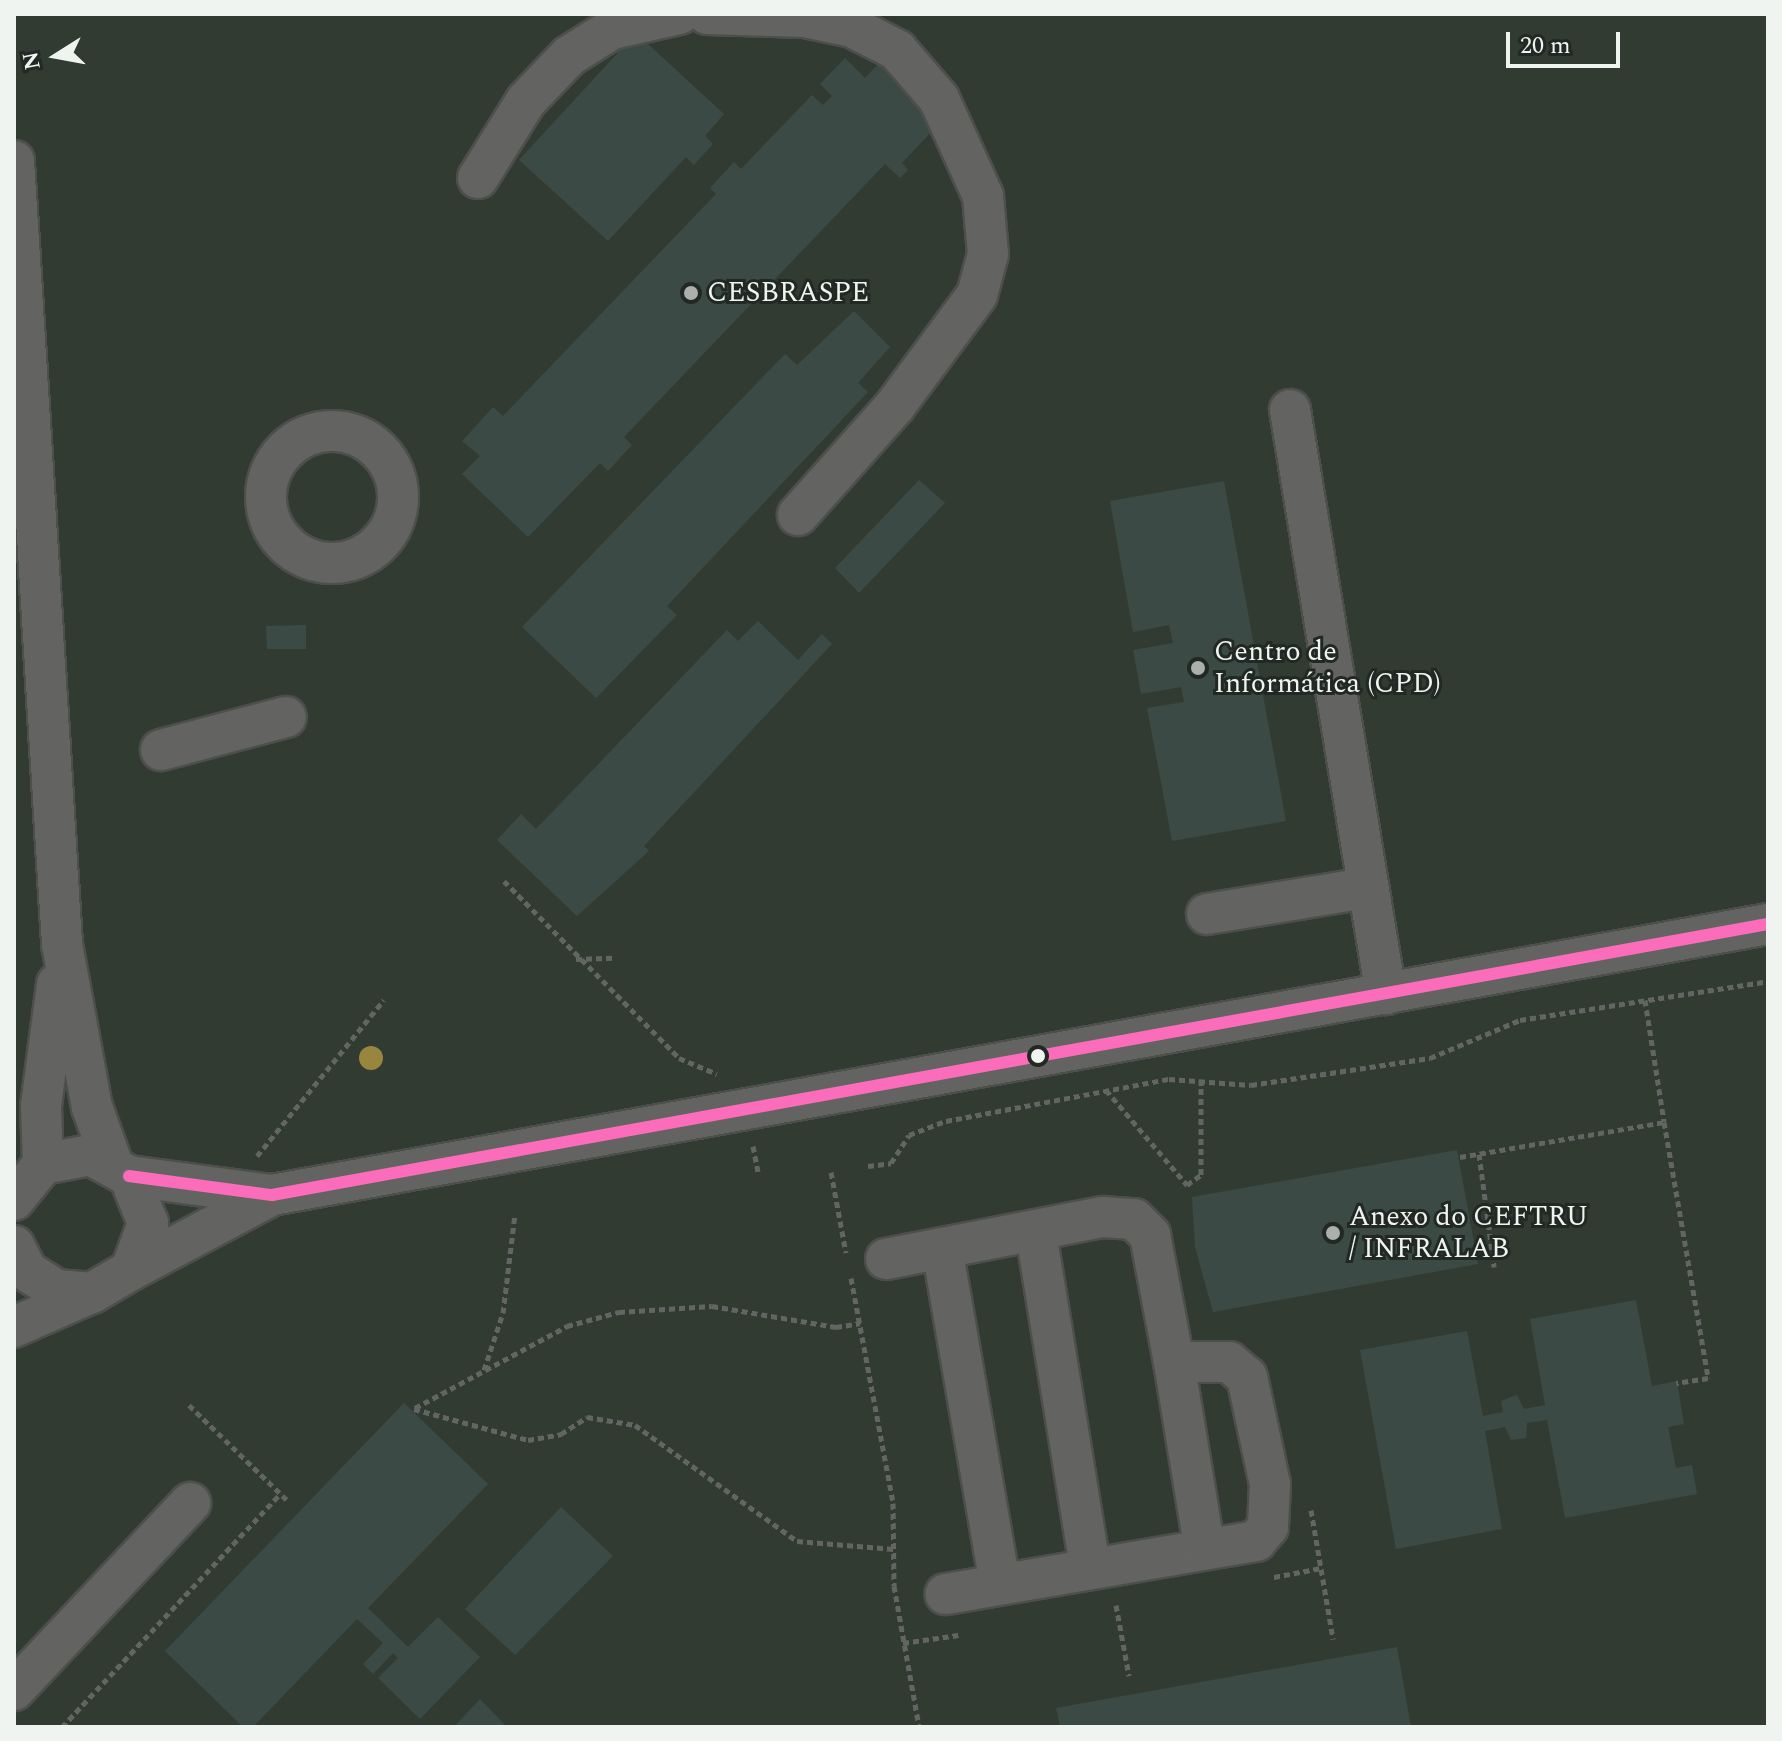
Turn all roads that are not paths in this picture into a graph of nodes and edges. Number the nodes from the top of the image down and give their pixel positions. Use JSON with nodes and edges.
{"nodes":[{"id":1,"x":679,"y":14,"type":"edge"},
{"id":2,"x":707,"y":14,"type":"edge"},
{"id":3,"x":14,"y":161,"type":"edge"},
{"id":4,"x":478,"y":178,"type":"dead end"},
{"id":5,"x":1290,"y":410,"type":"dead end"},
{"id":6,"x":798,"y":515,"type":"dead end"},
{"id":7,"x":286,"y":717,"type":"dead end"},
{"id":8,"x":161,"y":750,"type":"dead end"},
{"id":9,"x":1366,"y":888,"type":"junction"},
{"id":10,"x":1207,"y":914,"type":"dead end"},
{"id":11,"x":1768,"y":924,"type":"edge"},
{"id":12,"x":62,"y":944,"type":"junction"},
{"id":13,"x":1386,"y":994,"type":"junction"},
{"id":14,"x":120,"y":1169,"type":"junction"},
{"id":15,"x":25,"y":1177,"type":"edge"},
{"id":16,"x":272,"y":1195,"type":"junction"},
{"id":17,"x":1036,"y":1233,"type":"junction"},
{"id":18,"x":14,"y":1246,"type":"edge"},
{"id":19,"x":942,"y":1248,"type":"junction"},
{"id":20,"x":886,"y":1259,"type":"dead end"},
{"id":21,"x":131,"y":1270,"type":"junction"},
{"id":22,"x":92,"y":1293,"type":"junction"},
{"id":23,"x":14,"y":1327,"type":"edge"},
{"id":24,"x":1174,"y":1362,"type":"junction"},
{"id":25,"x":190,"y":1503,"type":"dead end"},
{"id":26,"x":1204,"y":1546,"type":"junction"},
{"id":27,"x":1090,"y":1568,"type":"junction"},
{"id":28,"x":1000,"y":1584,"type":"junction"},
{"id":29,"x":945,"y":1594,"type":"dead end"},
{"id":30,"x":14,"y":1690,"type":"edge"}],
"edges":[{"from":1,"to":4,"type":"street"},
{"from":2,"to":6,"type":"street"},
{"from":3,"to":12,"type":"street"},
{"from":5,"to":9,"type":"street"},
{"from":7,"to":8,"type":"street"},
{"from":9,"to":10,"type":"street"},
{"from":9,"to":13,"type":"street"},
{"from":11,"to":13,"type":"street"},
{"from":12,"to":14,"type":"street"},
{"from":12,"to":15,"type":"street"},
{"from":13,"to":16,"type":"street"},
{"from":14,"to":15,"type":"street"},
{"from":14,"to":16,"type":"street"},
{"from":14,"to":21,"type":"street"},
{"from":16,"to":21,"type":"street"},
{"from":17,"to":19,"type":"street"},
{"from":17,"to":24,"type":"street"},
{"from":17,"to":27,"type":"street"},
{"from":18,"to":22,"type":"street"},
{"from":19,"to":20,"type":"street"},
{"from":19,"to":28,"type":"street"},
{"from":21,"to":22,"type":"street"},
{"from":22,"to":23,"type":"street"},
{"from":24,"to":26,"type":"street"},
{"from":24,"to":26,"type":"street"},
{"from":25,"to":30,"type":"street"},
{"from":26,"to":27,"type":"street"},
{"from":27,"to":28,"type":"street"},
{"from":28,"to":29,"type":"street"}]}
